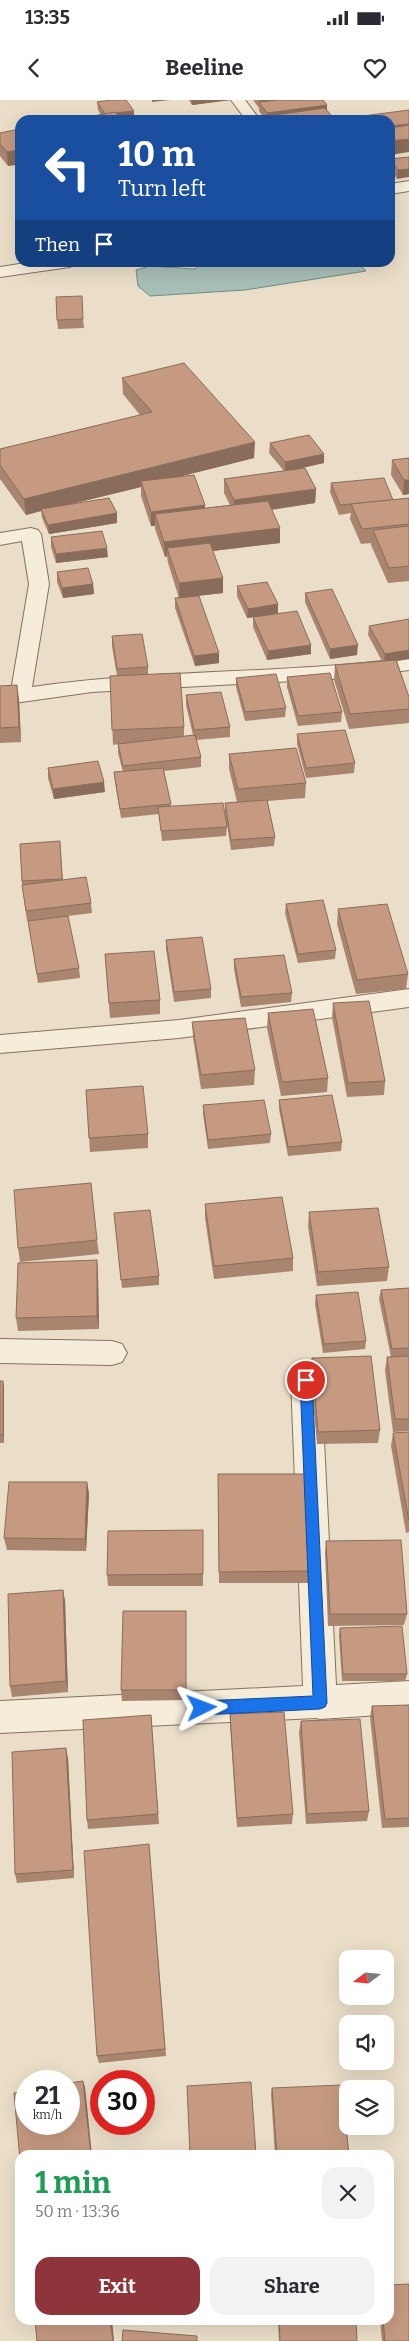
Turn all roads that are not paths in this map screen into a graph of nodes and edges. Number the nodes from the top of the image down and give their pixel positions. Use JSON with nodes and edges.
{"nodes":[{"id":1,"x":238,"y":100,"type":"edge"},
{"id":2,"x":249,"y":115,"type":"edge"},
{"id":3,"x":409,"y":186,"type":"edge"},
{"id":4,"x":395,"y":188,"type":"edge"},
{"id":5,"x":35,"y":267,"type":"edge"},
{"id":6,"x":0,"y":272,"type":"edge"},
{"id":7,"x":0,"y":539,"type":"edge"},
{"id":8,"x":409,"y":664,"type":"edge"},
{"id":9,"x":23,"y":685,"type":"dead end"},
{"id":10,"x":0,"y":698,"type":"edge"},
{"id":11,"x":409,"y":998,"type":"edge"},
{"id":12,"x":0,"y":1044,"type":"edge"},
{"id":13,"x":0,"y":1351,"type":"edge"},
{"id":14,"x":112,"y":1353,"type":"dead end"},
{"id":15,"x":306,"y":1380,"type":"dead end"},
{"id":16,"x":409,"y":1696,"type":"edge"},
{"id":17,"x":320,"y":1703,"type":"junction"},
{"id":18,"x":0,"y":1717,"type":"edge"}],
"edges":[{"from":1,"to":2,"type":"street"},
{"from":3,"to":4,"type":"street"},
{"from":5,"to":6,"type":"street"},
{"from":7,"to":9,"type":"street"},
{"from":8,"to":10,"type":"street"},
{"from":11,"to":12,"type":"street"},
{"from":13,"to":14,"type":"street"},
{"from":15,"to":17,"type":"street"},
{"from":16,"to":17,"type":"street"},
{"from":17,"to":18,"type":"street"}]}
